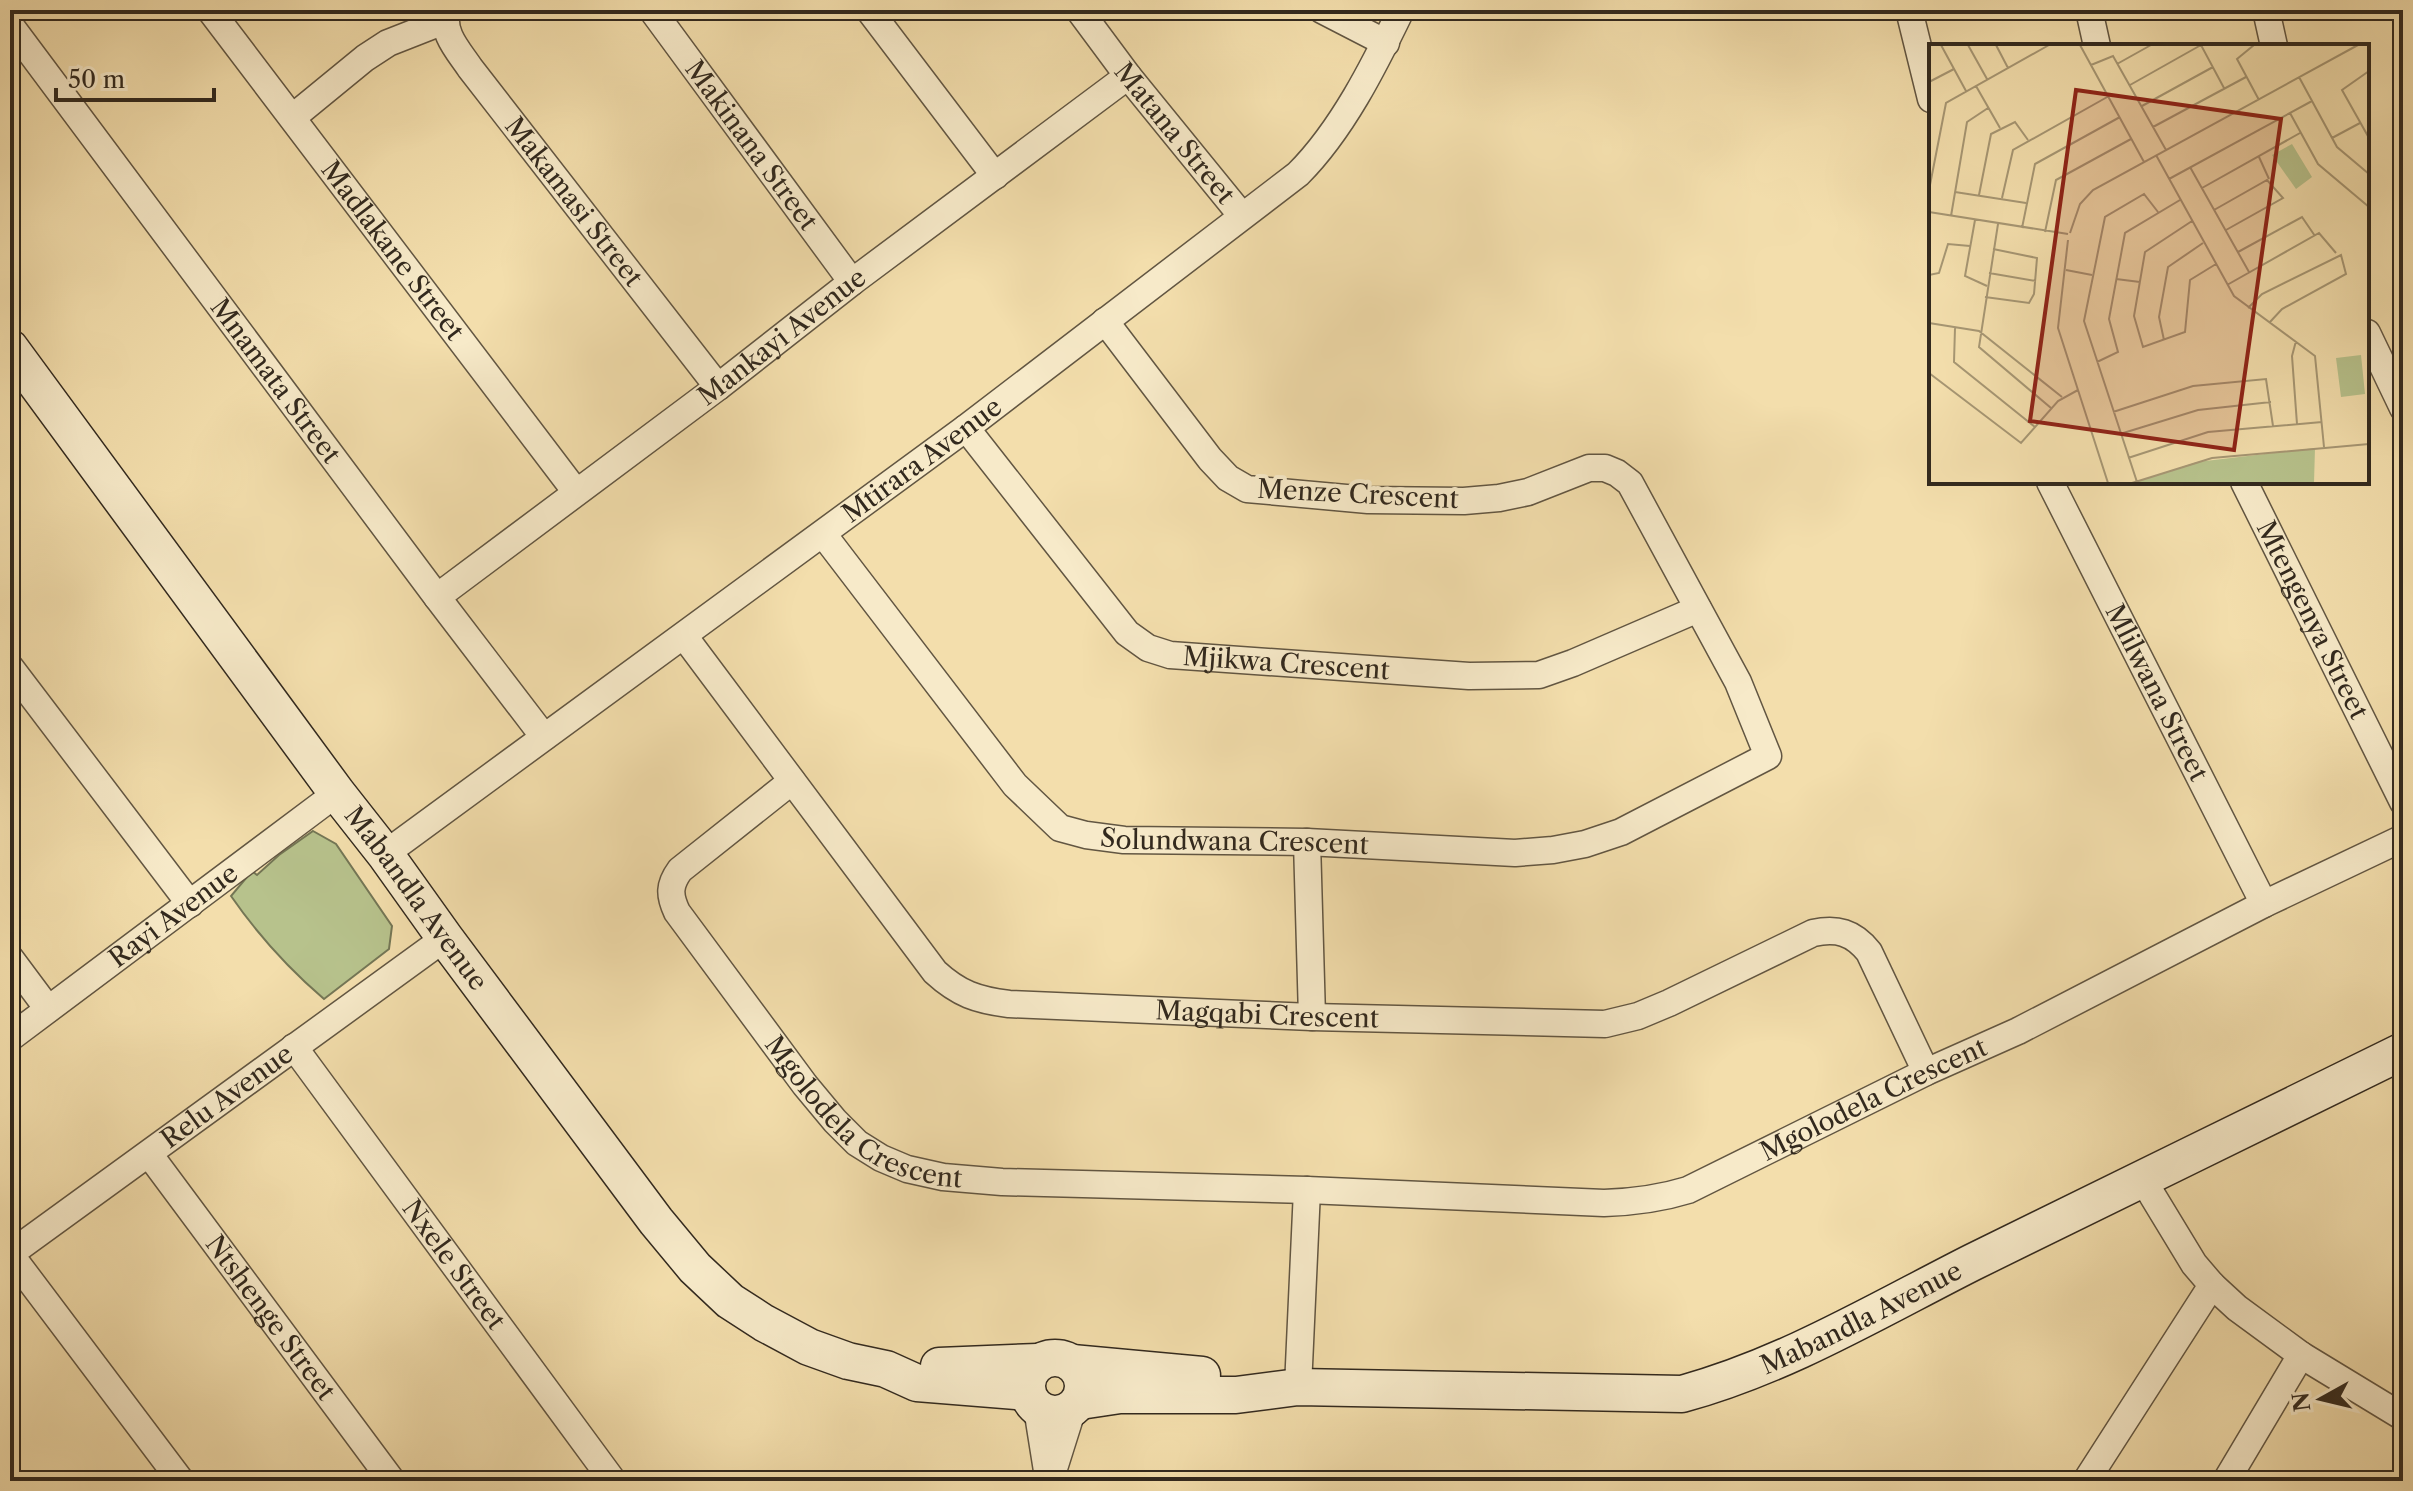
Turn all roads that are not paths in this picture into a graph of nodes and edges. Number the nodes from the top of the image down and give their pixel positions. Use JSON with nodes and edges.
{"nodes":[{"id":1,"x":210,"y":10,"type":"edge"},
{"id":2,"x":652,"y":10,"type":"edge"},
{"id":3,"x":869,"y":10,"type":"edge"},
{"id":4,"x":1079,"y":10,"type":"edge"},
{"id":5,"x":1322,"y":10,"type":"edge"},
{"id":6,"x":1401,"y":10,"type":"edge"},
{"id":7,"x":1909,"y":10,"type":"edge"},
{"id":8,"x":2089,"y":10,"type":"edge"},
{"id":9,"x":2266,"y":10,"type":"edge"},
{"id":10,"x":446,"y":15,"type":"edge"},
{"id":11,"x":10,"y":25,"type":"edge"},
{"id":12,"x":1386,"y":43,"type":"junction"},
{"id":13,"x":2097,"y":44,"type":"edge"},
{"id":14,"x":2274,"y":44,"type":"edge"},
{"id":15,"x":1128,"y":76,"type":"junction"},
{"id":16,"x":1929,"y":91,"type":"edge"},
{"id":17,"x":293,"y":117,"type":"junction"},
{"id":18,"x":995,"y":176,"type":"junction"},
{"id":19,"x":1242,"y":216,"type":"junction"},
{"id":20,"x":852,"y":282,"type":"junction"},
{"id":21,"x":1105,"y":321,"type":"junction"},
{"id":22,"x":2369,"y":337,"type":"edge"},
{"id":23,"x":10,"y":348,"type":"edge"},
{"id":24,"x":718,"y":387,"type":"junction"},
{"id":25,"x":2403,"y":408,"type":"edge"},
{"id":26,"x":966,"y":428,"type":"junction"},
{"id":27,"x":2051,"y":484,"type":"edge"},
{"id":28,"x":2245,"y":484,"type":"edge"},
{"id":29,"x":576,"y":492,"type":"junction"},
{"id":30,"x":823,"y":534,"type":"junction"},
{"id":31,"x":437,"y":597,"type":"junction"},
{"id":32,"x":1698,"y":609,"type":"junction"},
{"id":33,"x":684,"y":636,"type":"junction"},
{"id":34,"x":10,"y":667,"type":"edge"},
{"id":35,"x":544,"y":737,"type":"junction"},
{"id":36,"x":792,"y":781,"type":"junction"},
{"id":37,"x":337,"y":793,"type":"junction"},
{"id":38,"x":2403,"y":802,"type":"edge"},
{"id":39,"x":2403,"y":838,"type":"edge"},
{"id":40,"x":1307,"y":842,"type":"junction"},
{"id":41,"x":385,"y":854,"type":"junction"},
{"id":42,"x":190,"y":904,"type":"junction"},
{"id":43,"x":2264,"y":904,"type":"junction"},
{"id":44,"x":445,"y":938,"type":"junction"},
{"id":45,"x":10,"y":958,"type":"edge"},
{"id":46,"x":48,"y":1009,"type":"junction"},
{"id":47,"x":1312,"y":1017,"type":"junction"},
{"id":48,"x":10,"y":1038,"type":"edge"},
{"id":49,"x":294,"y":1047,"type":"junction"},
{"id":50,"x":2403,"y":1051,"type":"edge"},
{"id":51,"x":1926,"y":1072,"type":"junction"},
{"id":52,"x":149,"y":1154,"type":"junction"},
{"id":53,"x":2143,"y":1180,"type":"junction"},
{"id":54,"x":1307,"y":1190,"type":"junction"},
{"id":55,"x":10,"y":1254,"type":"edge"},
{"id":56,"x":2212,"y":1285,"type":"junction"},
{"id":57,"x":2301,"y":1355,"type":"junction"},
{"id":58,"x":1044,"y":1381,"type":"junction"},
{"id":59,"x":1286,"y":1388,"type":"junction"},
{"id":60,"x":1076,"y":1404,"type":"junction"},
{"id":61,"x":2403,"y":1417,"type":"edge"},
{"id":62,"x":181,"y":1481,"type":"edge"},
{"id":63,"x":392,"y":1481,"type":"edge"},
{"id":64,"x":613,"y":1481,"type":"edge"},
{"id":65,"x":1049,"y":1481,"type":"edge"},
{"id":66,"x":2086,"y":1481,"type":"edge"},
{"id":67,"x":2226,"y":1481,"type":"edge"}],
"edges":[{"from":1,"to":17,"type":"street","name":"Madlakane Street"},
{"from":2,"to":20,"type":"street","name":"Makinana Street"},
{"from":3,"to":18,"type":"street"},
{"from":4,"to":15,"type":"street","name":"Matana Street"},
{"from":5,"to":12,"type":"street"},
{"from":6,"to":12,"type":"street","name":"Mtirara Avenue"},
{"from":7,"to":16,"type":"street"},
{"from":8,"to":13,"type":"street"},
{"from":9,"to":14,"type":"street"},
{"from":10,"to":17,"type":"street"},
{"from":10,"to":24,"type":"street","name":"Makamasi Street"},
{"from":11,"to":31,"type":"street","name":"Mnamata Street"},
{"from":12,"to":19,"type":"street","name":"Mtirara Avenue"},
{"from":15,"to":18,"type":"street","name":"Mankayi Avenue"},
{"from":15,"to":19,"type":"street","name":"Matana Street"},
{"from":17,"to":29,"type":"street","name":"Madlakane Street"},
{"from":18,"to":20,"type":"street","name":"Mankayi Avenue"},
{"from":19,"to":21,"type":"street","name":"Mtirara Avenue"},
{"from":20,"to":24,"type":"street","name":"Mankayi Avenue"},
{"from":21,"to":26,"type":"street","name":"Mtirara Avenue"},
{"from":21,"to":32,"type":"street","name":"Menze Crescent"},
{"from":22,"to":25,"type":"street"},
{"from":23,"to":37,"type":"street","name":"Mabandla Avenue"},
{"from":24,"to":29,"type":"street","name":"Mankayi Avenue"},
{"from":26,"to":30,"type":"street","name":"Mtirara Avenue"},
{"from":26,"to":32,"type":"street","name":"Mjikwa Crescent"},
{"from":27,"to":43,"type":"street","name":"Mlilwana Street"},
{"from":28,"to":38,"type":"street","name":"Mtengenya Street"},
{"from":29,"to":31,"type":"street","name":"Mankayi Avenue"},
{"from":30,"to":33,"type":"street","name":"Mtirara Avenue"},
{"from":30,"to":40,"type":"street","name":"Solundwana Crescent"},
{"from":31,"to":35,"type":"street","name":"Mnamata Street"},
{"from":32,"to":40,"type":"street","name":"Solundwana Crescent"},
{"from":33,"to":35,"type":"street","name":"Mtirara Avenue"},
{"from":33,"to":36,"type":"street","name":"Magqabi Crescent"},
{"from":34,"to":42,"type":"street"},
{"from":35,"to":41,"type":"street","name":"Mtirara Avenue"},
{"from":36,"to":47,"type":"street","name":"Magqabi Crescent"},
{"from":36,"to":54,"type":"street","name":"Mgolodela Crescent"},
{"from":37,"to":41,"type":"street","name":"Mabandla Avenue"},
{"from":37,"to":42,"type":"street","name":"Rayi Avenue"},
{"from":39,"to":43,"type":"street","name":"Mgolodela Crescent"},
{"from":40,"to":47,"type":"street"},
{"from":41,"to":44,"type":"street","name":"Mabandla Avenue"},
{"from":42,"to":46,"type":"street","name":"Rayi Avenue"},
{"from":43,"to":51,"type":"street","name":"Mgolodela Crescent"},
{"from":44,"to":49,"type":"street","name":"Relu Avenue"},
{"from":44,"to":58,"type":"street","name":"Mabandla Avenue"},
{"from":45,"to":46,"type":"street"},
{"from":46,"to":48,"type":"street","name":"Rayi Avenue"},
{"from":47,"to":51,"type":"street","name":"Magqabi Crescent"},
{"from":49,"to":52,"type":"street","name":"Relu Avenue"},
{"from":49,"to":64,"type":"street","name":"Nxele Street"},
{"from":50,"to":53,"type":"street","name":"Mabandla Avenue"},
{"from":51,"to":54,"type":"street","name":"Mgolodela Crescent"},
{"from":52,"to":55,"type":"street","name":"Relu Avenue"},
{"from":52,"to":63,"type":"street","name":"Ntshenge Street"},
{"from":53,"to":56,"type":"street"},
{"from":53,"to":59,"type":"street","name":"Mabandla Avenue"},
{"from":54,"to":59,"type":"street"},
{"from":55,"to":62,"type":"street"},
{"from":56,"to":57,"type":"street"},
{"from":56,"to":66,"type":"street"},
{"from":57,"to":61,"type":"street"},
{"from":57,"to":67,"type":"street"},
{"from":58,"to":59,"type":"street","name":"Mabandla Avenue"},
{"from":58,"to":60,"type":"street"},
{"from":58,"to":65,"type":"street"},
{"from":59,"to":60,"type":"street","name":"Mabandla Avenue"},
{"from":60,"to":65,"type":"street"}]}
